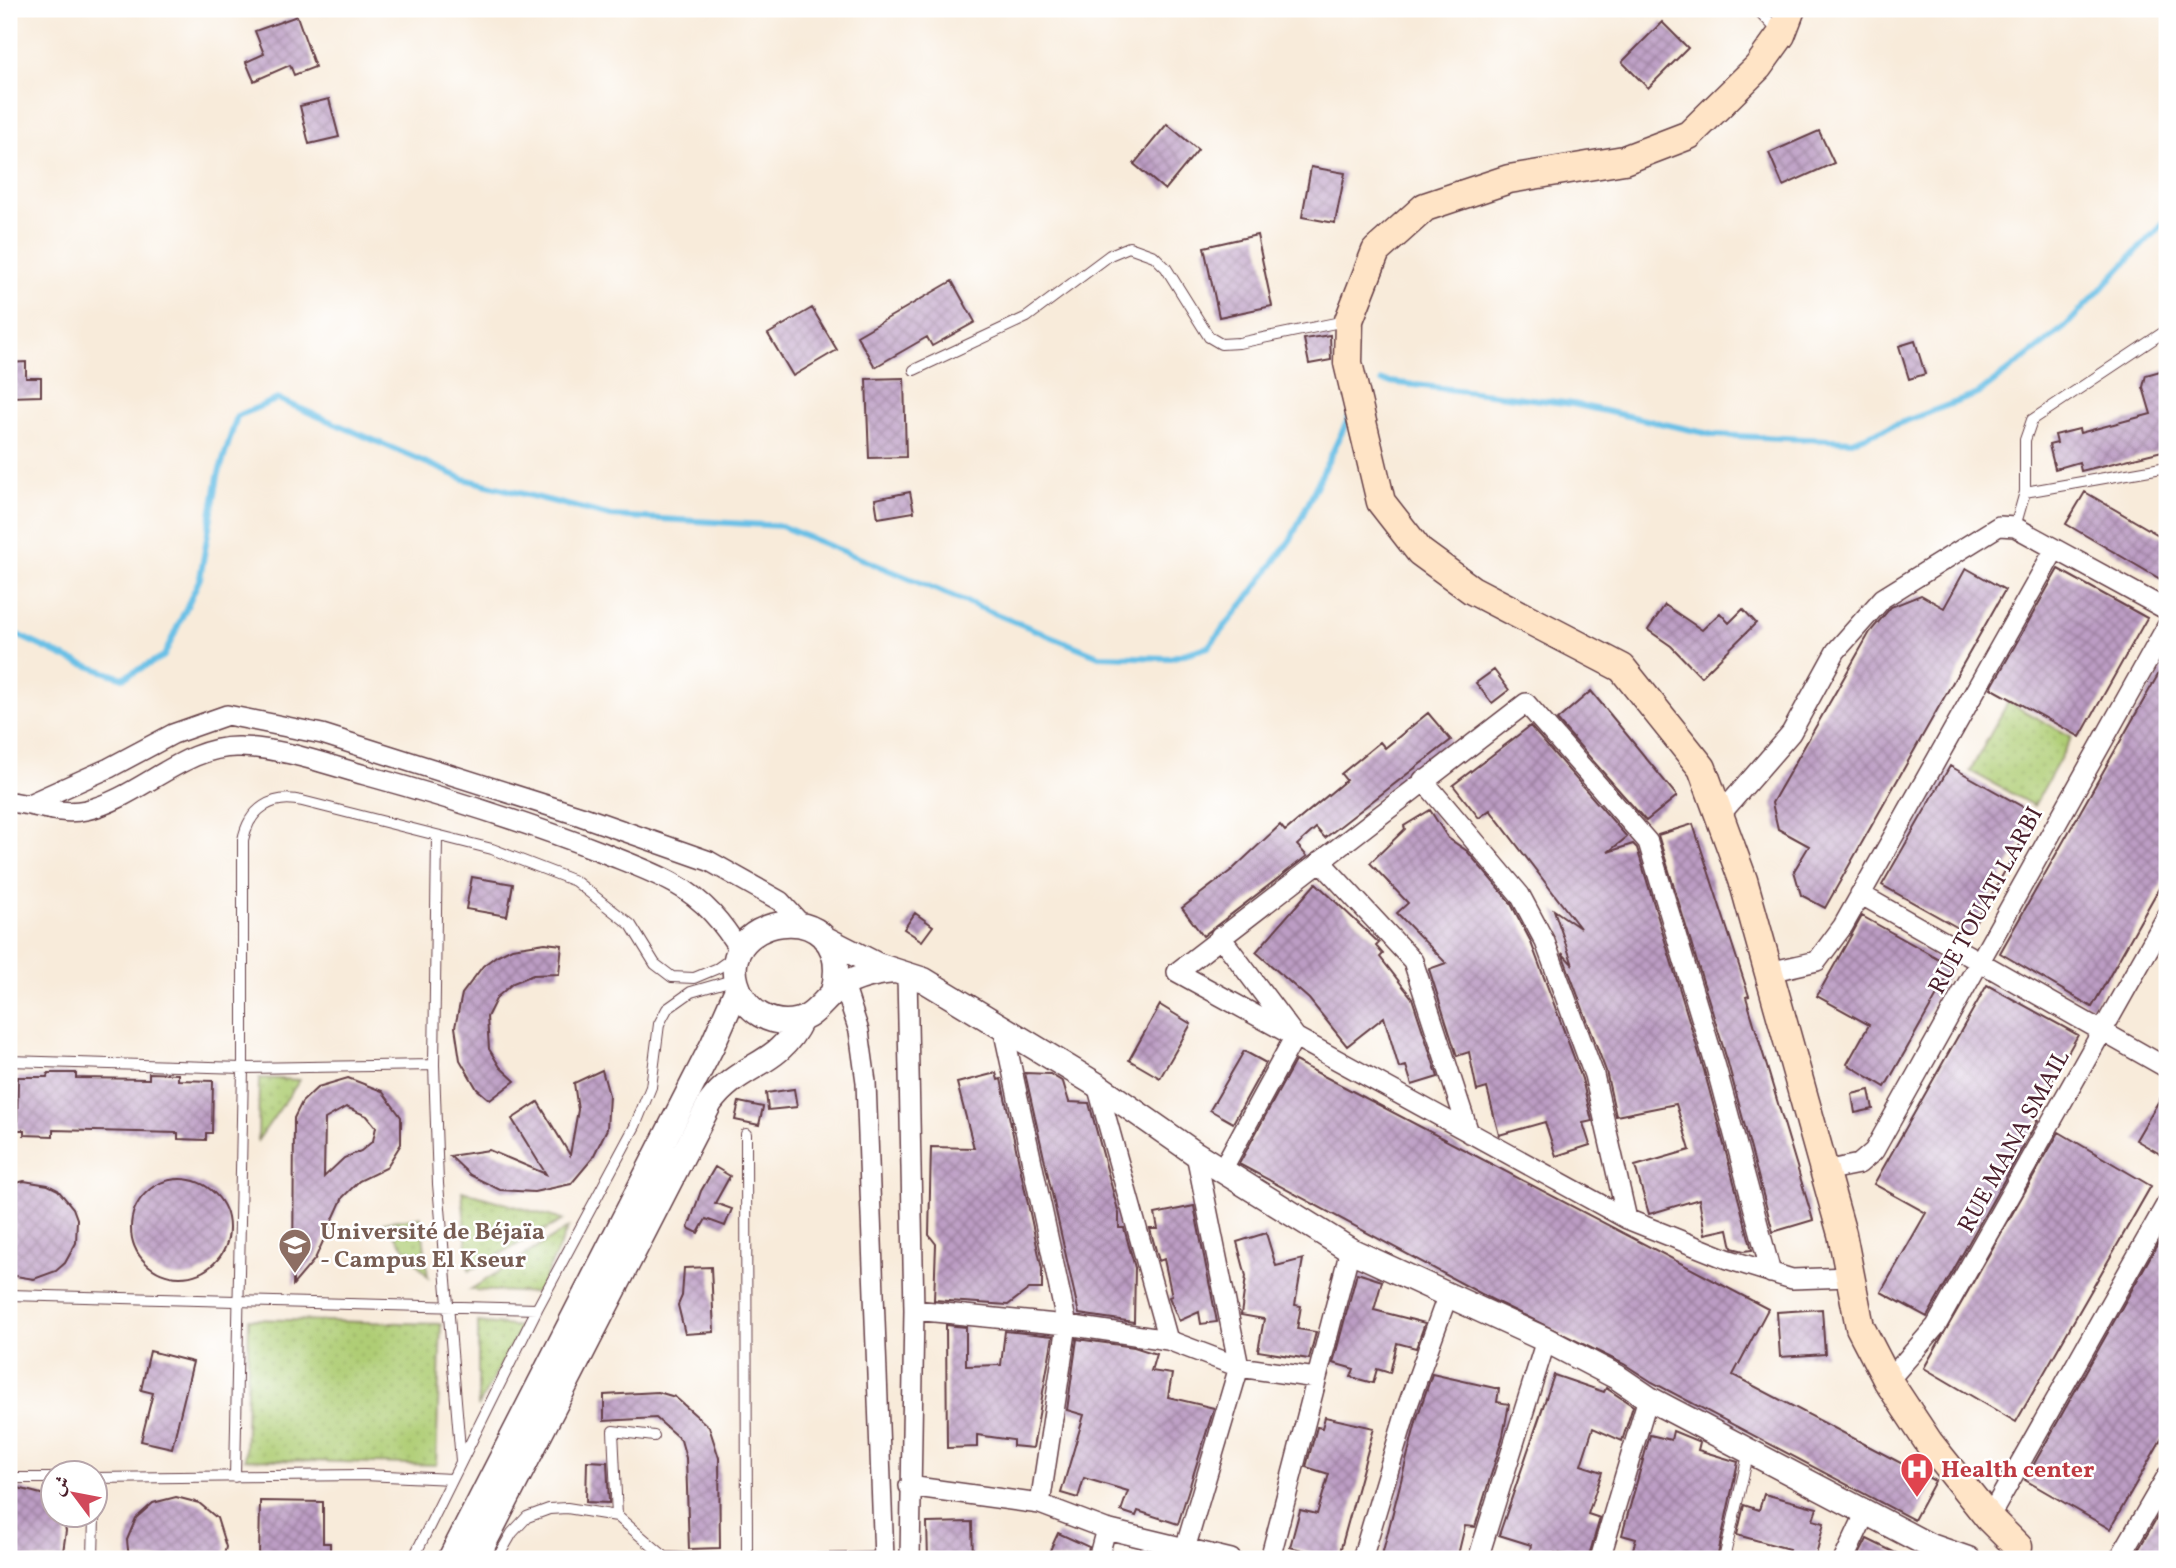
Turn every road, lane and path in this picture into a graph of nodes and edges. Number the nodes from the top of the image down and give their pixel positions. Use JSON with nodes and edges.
{"nodes":[{"id":1,"x":1757,"y":9,"type":"edge"},
{"id":2,"x":1791,"y":9,"type":"edge"},
{"id":3,"x":1782,"y":36,"type":"junction"},
{"id":4,"x":1349,"y":320,"type":"junction"},
{"id":5,"x":2167,"y":330,"type":"edge"},
{"id":6,"x":914,"y":370,"type":"dead end"},
{"id":7,"x":2167,"y":467,"type":"edge"},
{"id":8,"x":2025,"y":492,"type":"junction"},
{"id":9,"x":2015,"y":527,"type":"junction"},
{"id":10,"x":2055,"y":549,"type":"junction"},
{"id":11,"x":2167,"y":610,"type":"edge"},
{"id":12,"x":2167,"y":626,"type":"edge"},
{"id":13,"x":1423,"y":780,"type":"junction"},
{"id":14,"x":9,"y":802,"type":"edge"},
{"id":15,"x":29,"y":804,"type":"junction"},
{"id":16,"x":1719,"y":816,"type":"junction"},
{"id":17,"x":437,"y":836,"type":"junction"},
{"id":18,"x":1320,"y":861,"type":"junction"},
{"id":19,"x":1860,"y":894,"type":"junction"},
{"id":20,"x":2167,"y":916,"type":"edge"},
{"id":21,"x":800,"y":923,"type":"junction"},
{"id":22,"x":1220,"y":936,"type":"junction"},
{"id":23,"x":824,"y":938,"type":"junction"},
{"id":24,"x":740,"y":951,"type":"junction"},
{"id":25,"x":1978,"y":961,"type":"junction"},
{"id":26,"x":1769,"y":972,"type":"junction"},
{"id":27,"x":901,"y":973,"type":"junction"},
{"id":28,"x":737,"y":983,"type":"junction"},
{"id":29,"x":838,"y":989,"type":"junction"},
{"id":30,"x":801,"y":1020,"type":"junction"},
{"id":31,"x":1003,"y":1028,"type":"junction"},
{"id":32,"x":2103,"y":1032,"type":"junction"},
{"id":33,"x":1295,"y":1036,"type":"junction"},
{"id":34,"x":9,"y":1061,"type":"edge"},
{"id":35,"x":434,"y":1065,"type":"junction"},
{"id":36,"x":243,"y":1068,"type":"junction"},
{"id":37,"x":2167,"y":1068,"type":"edge"},
{"id":38,"x":1097,"y":1085,"type":"junction"},
{"id":39,"x":1469,"y":1133,"type":"junction"},
{"id":40,"x":746,"y":1134,"type":"dead end"},
{"id":41,"x":1196,"y":1154,"type":"junction"},
{"id":42,"x":1222,"y":1170,"type":"junction"},
{"id":43,"x":1824,"y":1171,"type":"junction"},
{"id":44,"x":2167,"y":1203,"type":"edge"},
{"id":45,"x":1627,"y":1219,"type":"junction"},
{"id":46,"x":1350,"y":1250,"type":"junction"},
{"id":47,"x":1771,"y":1273,"type":"junction"},
{"id":48,"x":1850,"y":1276,"type":"junction"},
{"id":49,"x":9,"y":1295,"type":"edge"},
{"id":50,"x":1447,"y":1297,"type":"junction"},
{"id":51,"x":238,"y":1302,"type":"junction"},
{"id":52,"x":450,"y":1307,"type":"junction"},
{"id":53,"x":537,"y":1309,"type":"junction"},
{"id":54,"x":914,"y":1310,"type":"junction"},
{"id":55,"x":1068,"y":1325,"type":"junction"},
{"id":56,"x":1168,"y":1340,"type":"junction"},
{"id":57,"x":1546,"y":1340,"type":"junction"},
{"id":58,"x":1239,"y":1367,"type":"junction"},
{"id":59,"x":1316,"y":1378,"type":"junction"},
{"id":60,"x":1888,"y":1381,"type":"junction"},
{"id":61,"x":1648,"y":1398,"type":"junction"},
{"id":62,"x":654,"y":1436,"type":"dead end"},
{"id":63,"x":1749,"y":1450,"type":"junction"},
{"id":64,"x":461,"y":1462,"type":"junction"},
{"id":65,"x":2167,"y":1476,"type":"edge"},
{"id":66,"x":234,"y":1477,"type":"junction"},
{"id":67,"x":9,"y":1478,"type":"edge"},
{"id":68,"x":38,"y":1478,"type":"edge"},
{"id":69,"x":108,"y":1478,"type":"edge"},
{"id":70,"x":452,"y":1479,"type":"junction"},
{"id":71,"x":909,"y":1486,"type":"junction"},
{"id":72,"x":1040,"y":1504,"type":"junction"},
{"id":73,"x":1866,"y":1512,"type":"junction"},
{"id":74,"x":617,"y":1516,"type":"junction"},
{"id":75,"x":1989,"y":1518,"type":"junction"},
{"id":76,"x":1106,"y":1529,"type":"junction"},
{"id":77,"x":94,"y":1530,"type":"edge"},
{"id":78,"x":1184,"y":1554,"type":"edge"},
{"id":79,"x":2023,"y":1556,"type":"edge"},
{"id":80,"x":664,"y":1558,"type":"edge"},
{"id":81,"x":884,"y":1558,"type":"edge"},
{"id":82,"x":93,"y":1559,"type":"edge"},
{"id":83,"x":413,"y":1559,"type":"edge"},
{"id":84,"x":450,"y":1559,"type":"edge"},
{"id":85,"x":476,"y":1559,"type":"edge"},
{"id":86,"x":497,"y":1559,"type":"edge"},
{"id":87,"x":709,"y":1559,"type":"edge"},
{"id":88,"x":747,"y":1559,"type":"edge"},
{"id":89,"x":809,"y":1559,"type":"edge"},
{"id":90,"x":910,"y":1559,"type":"edge"},
{"id":91,"x":1098,"y":1559,"type":"edge"},
{"id":92,"x":1231,"y":1559,"type":"edge"},
{"id":93,"x":1270,"y":1559,"type":"edge"},
{"id":94,"x":1362,"y":1559,"type":"edge"},
{"id":95,"x":1478,"y":1559,"type":"edge"},
{"id":96,"x":1600,"y":1559,"type":"edge"},
{"id":97,"x":1724,"y":1559,"type":"edge"},
{"id":98,"x":1844,"y":1559,"type":"edge"},
{"id":99,"x":1968,"y":1559,"type":"edge"},
{"id":100,"x":2119,"y":1559,"type":"edge"}],
"edges":[{"from":1,"to":3,"type":"lane"},
{"from":2,"to":3,"type":"main road"},
{"from":3,"to":4,"type":"main road"},
{"from":4,"to":6,"type":"lane"},
{"from":4,"to":16,"type":"main road"},
{"from":5,"to":8,"type":"lane"},
{"from":7,"to":8,"type":"lane"},
{"from":8,"to":9,"type":"lane"},
{"from":9,"to":10,"type":"street"},
{"from":9,"to":16,"type":"street"},
{"from":10,"to":11,"type":"street"},
{"from":10,"to":19,"type":"street"},
{"from":12,"to":25,"type":"street","name":"RUE TOUATI LARBI"},
{"from":13,"to":18,"type":"street"},
{"from":13,"to":45,"type":"street"},
{"from":13,"to":47,"type":"street"},
{"from":14,"to":15,"type":"street"},
{"from":15,"to":21,"type":"street"},
{"from":15,"to":24,"type":"street"},
{"from":16,"to":26,"type":"main road"},
{"from":17,"to":24,"type":"lane"},
{"from":17,"to":35,"type":"lane"},
{"from":17,"to":36,"type":"lane"},
{"from":18,"to":22,"type":"street"},
{"from":18,"to":39,"type":"street"},
{"from":19,"to":25,"type":"street"},
{"from":19,"to":26,"type":"street"},
{"from":20,"to":32,"type":"street","name":"RUE MANA SMAIL"},
{"from":21,"to":23,"type":"street"},
{"from":21,"to":24,"type":"street"},
{"from":22,"to":33,"type":"street"},
{"from":22,"to":33,"type":"street"},
{"from":23,"to":27,"type":"street"},
{"from":23,"to":29,"type":"street"},
{"from":24,"to":28,"type":"street"},
{"from":25,"to":32,"type":"street"},
{"from":25,"to":43,"type":"street","name":"RUE TOUATI LARBI"},
{"from":26,"to":43,"type":"main road"},
{"from":27,"to":29,"type":"street"},
{"from":27,"to":31,"type":"street"},
{"from":27,"to":54,"type":"street"},
{"from":28,"to":30,"type":"street"},
{"from":28,"to":53,"type":"lane"},
{"from":28,"to":84,"type":"street"},
{"from":29,"to":30,"type":"street"},
{"from":29,"to":81,"type":"street"},
{"from":30,"to":85,"type":"street"},
{"from":31,"to":38,"type":"street"},
{"from":31,"to":55,"type":"street"},
{"from":32,"to":37,"type":"street"},
{"from":32,"to":60,"type":"street","name":"RUE MANA SMAIL"},
{"from":33,"to":39,"type":"street"},
{"from":33,"to":42,"type":"street"},
{"from":34,"to":36,"type":"lane"},
{"from":35,"to":36,"type":"lane"},
{"from":35,"to":52,"type":"lane"},
{"from":36,"to":51,"type":"lane"},
{"from":38,"to":41,"type":"street"},
{"from":38,"to":56,"type":"street"},
{"from":39,"to":45,"type":"street"},
{"from":40,"to":88,"type":"lane"},
{"from":41,"to":42,"type":"street"},
{"from":41,"to":58,"type":"street"},
{"from":42,"to":46,"type":"street"},
{"from":43,"to":48,"type":"main road"},
{"from":44,"to":75,"type":"street"},
{"from":45,"to":47,"type":"street"},
{"from":46,"to":50,"type":"street"},
{"from":46,"to":59,"type":"street"},
{"from":47,"to":48,"type":"street"},
{"from":48,"to":60,"type":"main road"},
{"from":49,"to":51,"type":"lane"},
{"from":50,"to":57,"type":"street"},
{"from":50,"to":94,"type":"street"},
{"from":51,"to":52,"type":"lane"},
{"from":51,"to":66,"type":"lane"},
{"from":52,"to":53,"type":"lane"},
{"from":52,"to":64,"type":"lane"},
{"from":53,"to":64,"type":"lane"},
{"from":54,"to":55,"type":"street"},
{"from":54,"to":71,"type":"street"},
{"from":55,"to":56,"type":"street"},
{"from":55,"to":72,"type":"street"},
{"from":56,"to":58,"type":"street"},
{"from":57,"to":61,"type":"street"},
{"from":57,"to":95,"type":"street"},
{"from":58,"to":59,"type":"street"},
{"from":58,"to":78,"type":"street"},
{"from":59,"to":93,"type":"street"},
{"from":60,"to":75,"type":"main road"},
{"from":61,"to":63,"type":"street"},
{"from":61,"to":96,"type":"street"},
{"from":62,"to":74,"type":"lane"},
{"from":63,"to":73,"type":"street"},
{"from":63,"to":97,"type":"lane"},
{"from":64,"to":70,"type":"lane"},
{"from":65,"to":100,"type":"street"},
{"from":66,"to":69,"type":"lane"},
{"from":66,"to":70,"type":"lane"},
{"from":67,"to":68,"type":"lane"},
{"from":70,"to":83,"type":"lane"},
{"from":71,"to":72,"type":"street"},
{"from":71,"to":90,"type":"street"},
{"from":72,"to":76,"type":"street"},
{"from":73,"to":98,"type":"street"},
{"from":73,"to":99,"type":"street"},
{"from":74,"to":80,"type":"lane"},
{"from":74,"to":86,"type":"lane"},
{"from":75,"to":79,"type":"main road"},
{"from":76,"to":78,"type":"street"},
{"from":76,"to":91,"type":"street"},
{"from":77,"to":82,"type":"lane"},
{"from":78,"to":92,"type":"street"},
{"from":80,"to":87,"type":"lane"},
{"from":81,"to":89,"type":"lane"}]}
